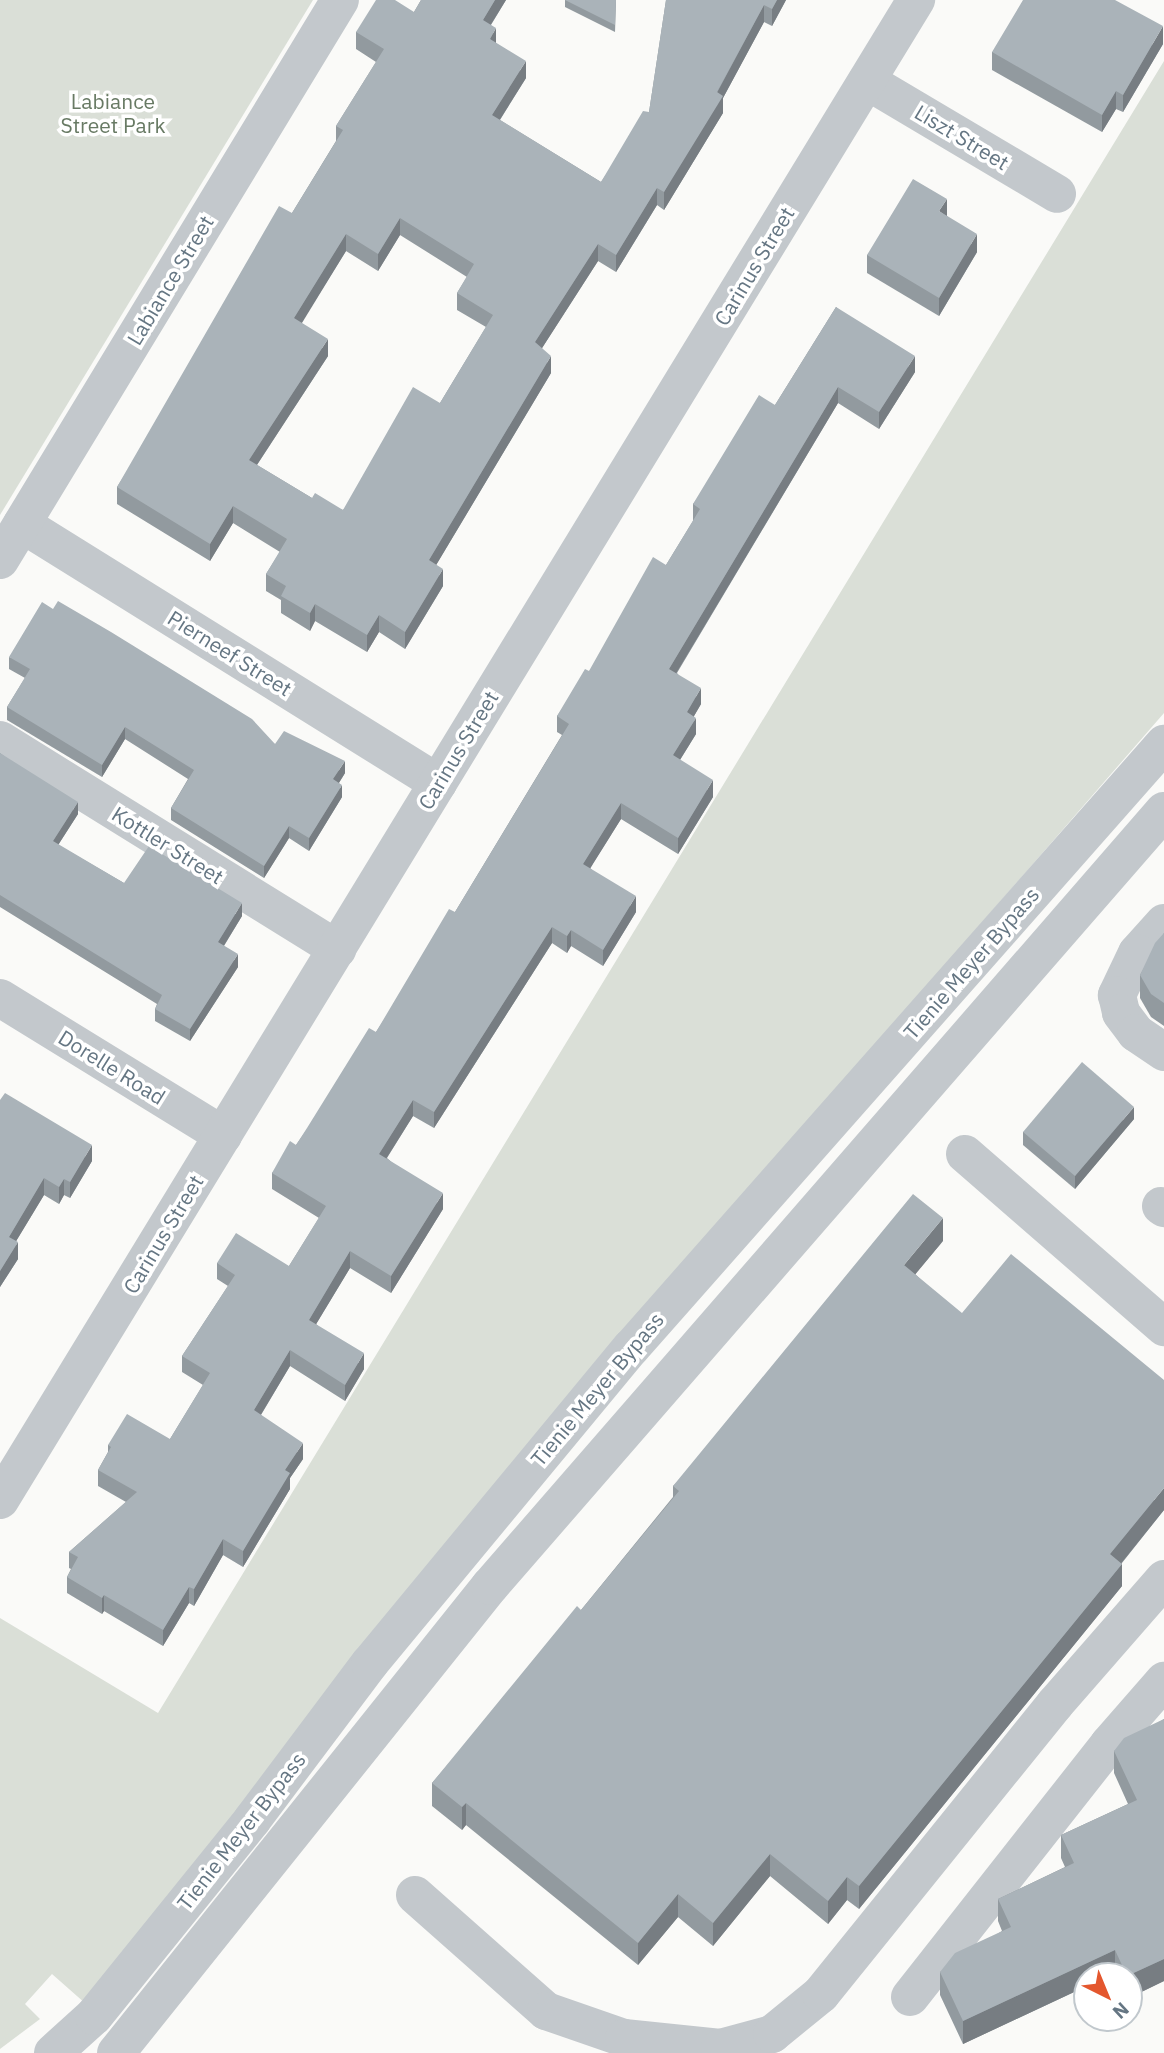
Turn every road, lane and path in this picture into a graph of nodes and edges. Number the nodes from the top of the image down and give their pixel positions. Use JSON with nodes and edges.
{"nodes":[{"id":1,"x":340,"y":0,"type":"edge"},
{"id":2,"x":916,"y":0,"type":"edge"},
{"id":3,"x":867,"y":81,"type":"junction"},
{"id":4,"x":1057,"y":194,"type":"dead end"},
{"id":5,"x":22,"y":524,"type":"junction"},
{"id":6,"x":0,"y":560,"type":"edge"},
{"id":7,"x":0,"y":740,"type":"edge"},
{"id":8,"x":1164,"y":744,"type":"edge"},
{"id":9,"x":438,"y":783,"type":"junction"},
{"id":10,"x":1164,"y":811,"type":"edge"},
{"id":11,"x":1164,"y":923,"type":"edge"},
{"id":12,"x":337,"y":949,"type":"junction"},
{"id":13,"x":0,"y":998,"type":"edge"},
{"id":14,"x":1164,"y":1052,"type":"edge"},
{"id":15,"x":223,"y":1135,"type":"junction"},
{"id":16,"x":965,"y":1154,"type":"dead end"},
{"id":17,"x":1164,"y":1327,"type":"edge"},
{"id":18,"x":0,"y":1500,"type":"edge"},
{"id":19,"x":1164,"y":1579,"type":"edge"},
{"id":20,"x":1164,"y":1681,"type":"edge"},
{"id":21,"x":415,"y":1895,"type":"dead end"},
{"id":22,"x":910,"y":1997,"type":"dead end"},
{"id":23,"x":53,"y":2053,"type":"edge"},
{"id":24,"x":116,"y":2053,"type":"edge"}],
"edges":[{"from":1,"to":5,"type":"street","name":"Labiance Street"},
{"from":2,"to":3,"type":"street","name":"Carinus Street"},
{"from":3,"to":4,"type":"street","name":"Liszt Street"},
{"from":3,"to":9,"type":"street","name":"Carinus Street"},
{"from":5,"to":6,"type":"street","name":"Labiance Street"},
{"from":5,"to":9,"type":"street","name":"Pierneef Street"},
{"from":7,"to":12,"type":"street","name":"Kottler Street"},
{"from":8,"to":23,"type":"street","name":"Tienie Meyer Bypass"},
{"from":9,"to":12,"type":"street","name":"Carinus Street"},
{"from":10,"to":24,"type":"street","name":"Tienie Meyer Bypass"},
{"from":11,"to":14,"type":"street"},
{"from":12,"to":15,"type":"street","name":"Carinus Street"},
{"from":13,"to":15,"type":"street","name":"Dorelle Road"},
{"from":15,"to":18,"type":"street","name":"Carinus Street"},
{"from":16,"to":17,"type":"street"},
{"from":19,"to":21,"type":"street"},
{"from":20,"to":22,"type":"street"}]}
